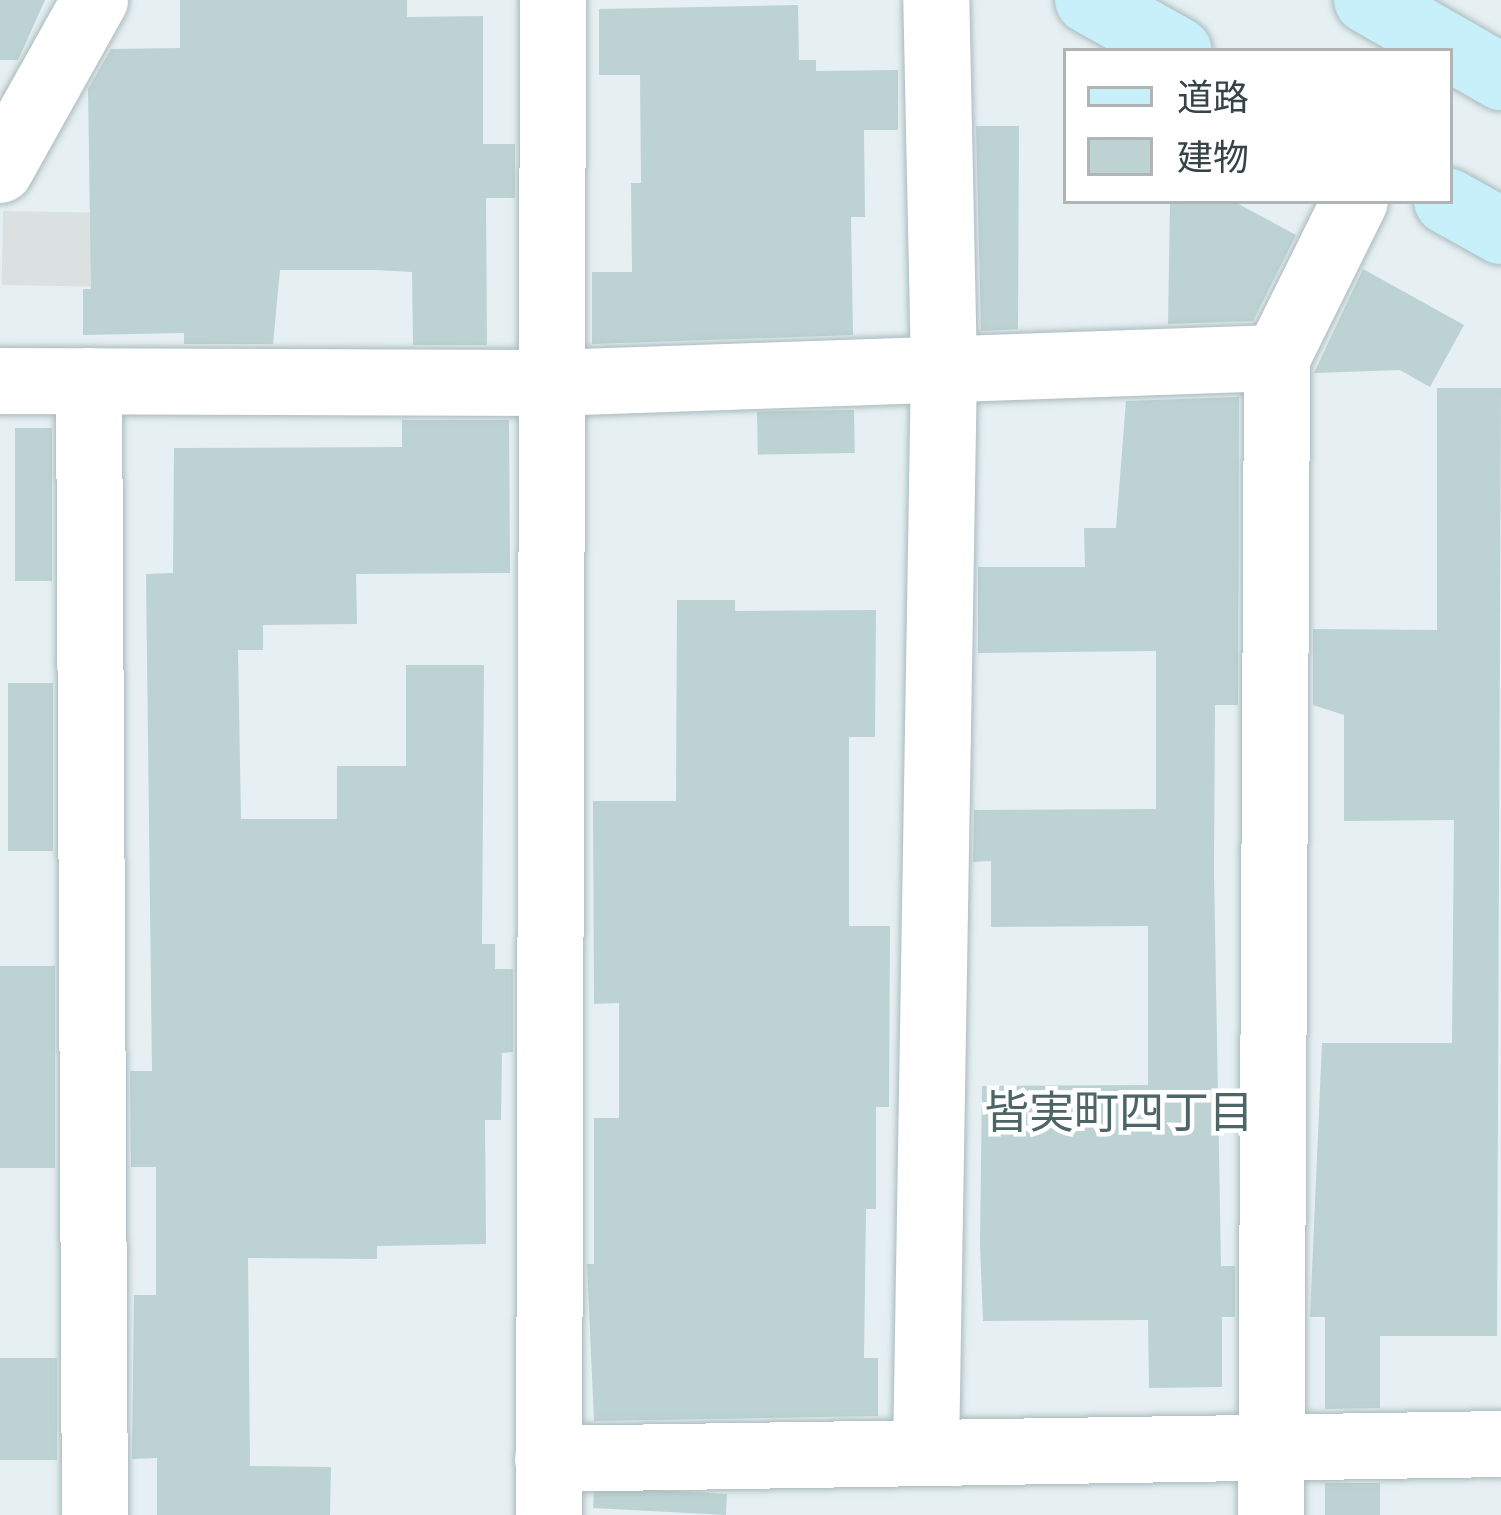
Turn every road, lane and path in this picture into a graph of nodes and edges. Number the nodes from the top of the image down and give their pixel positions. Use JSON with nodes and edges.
{"nodes":[{"id":1,"x":95,"y":0,"type":"edge"},
{"id":2,"x":553,"y":0,"type":"edge"},
{"id":3,"x":936,"y":0,"type":"edge"},
{"id":4,"x":1088,"y":0,"type":"edge"},
{"id":5,"x":1367,"y":0,"type":"edge"},
{"id":6,"x":1174,"y":48,"type":"edge"},
{"id":7,"x":1451,"y":48,"type":"edge"},
{"id":8,"x":1453,"y":49,"type":"edge"},
{"id":9,"x":1501,"y":77,"type":"edge"},
{"id":10,"x":0,"y":170,"type":"edge"},
{"id":11,"x":1354,"y":204,"type":"edge"},
{"id":12,"x":1453,"y":204,"type":"edge"},
{"id":13,"x":1501,"y":231,"type":"edge"},
{"id":14,"x":1277,"y":358,"type":"junction"},
{"id":15,"x":944,"y":368,"type":"junction"},
{"id":16,"x":0,"y":381,"type":"edge"},
{"id":17,"x":89,"y":381,"type":"junction"},
{"id":18,"x":551,"y":382,"type":"junction"},
{"id":19,"x":1501,"y":1444,"type":"edge"},
{"id":20,"x":1271,"y":1447,"type":"junction"},
{"id":21,"x":926,"y":1453,"type":"junction"},
{"id":22,"x":837,"y":1486,"type":"edge"},
{"id":23,"x":549,"y":1487,"type":"edge"},
{"id":24,"x":95,"y":1515,"type":"edge"},
{"id":25,"x":1271,"y":1515,"type":"edge"}],
"edges":[{"from":1,"to":10,"type":"street"},
{"from":2,"to":18,"type":"street"},
{"from":3,"to":15,"type":"street"},
{"from":4,"to":6,"type":"street"},
{"from":5,"to":7,"type":"street"},
{"from":8,"to":9,"type":"street"},
{"from":11,"to":14,"type":"street"},
{"from":12,"to":13,"type":"street"},
{"from":14,"to":15,"type":"street"},
{"from":14,"to":20,"type":"street"},
{"from":15,"to":18,"type":"street"},
{"from":15,"to":21,"type":"street"},
{"from":16,"to":17,"type":"street"},
{"from":17,"to":18,"type":"street"},
{"from":17,"to":24,"type":"street"},
{"from":18,"to":23,"type":"street"},
{"from":19,"to":20,"type":"street"},
{"from":20,"to":21,"type":"street"},
{"from":20,"to":25,"type":"street"},
{"from":21,"to":22,"type":"street"},
{"from":22,"to":23,"type":"street"}]}
